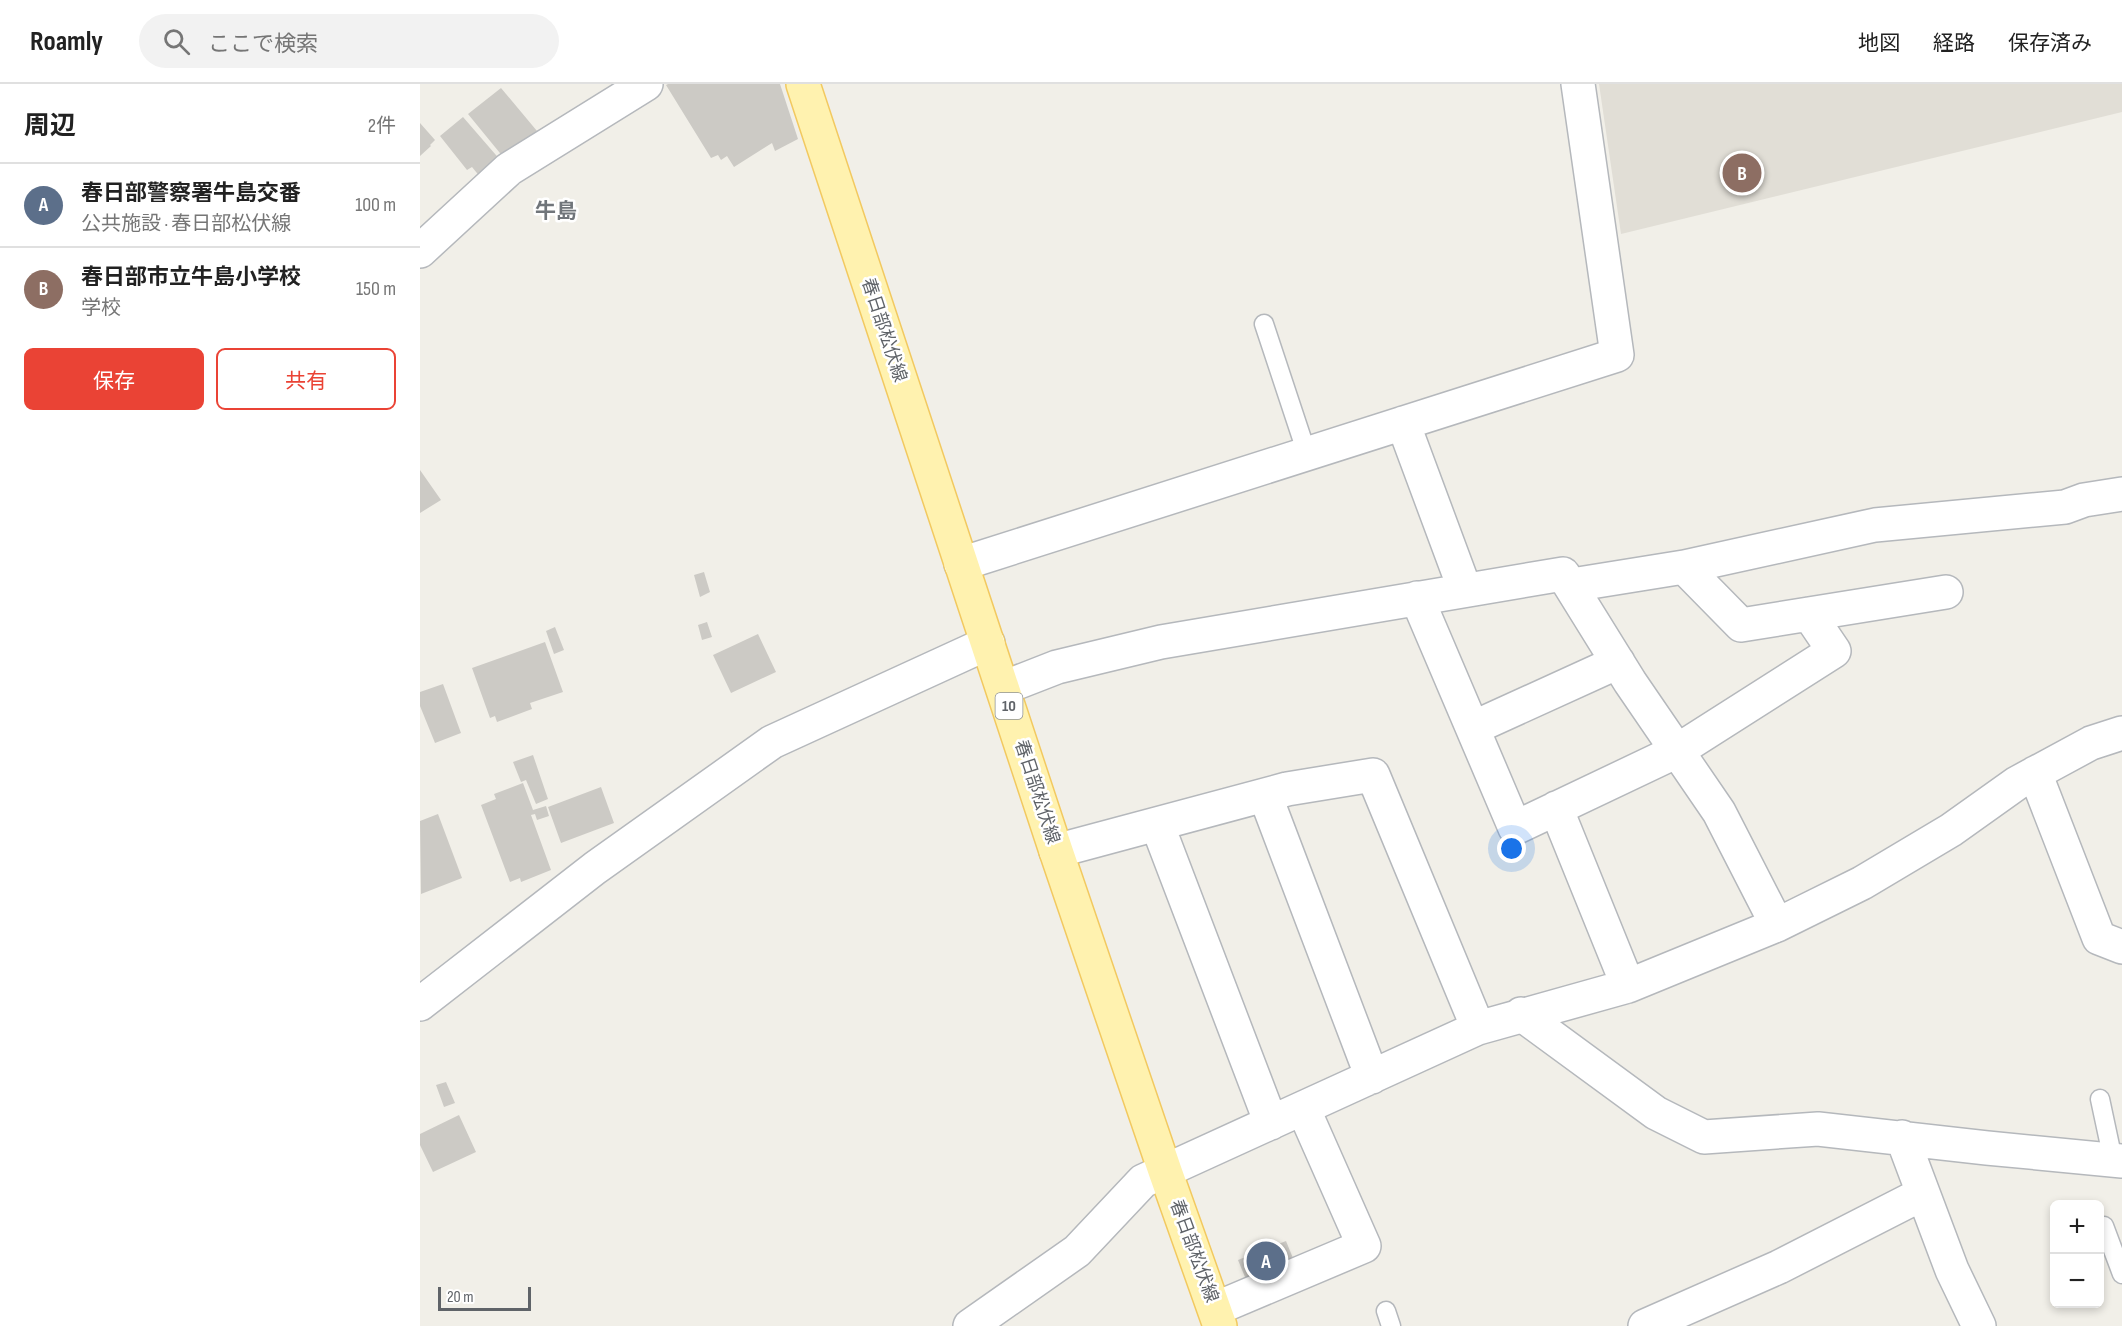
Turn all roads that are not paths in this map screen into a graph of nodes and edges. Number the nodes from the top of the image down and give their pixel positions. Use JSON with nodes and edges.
{"nodes":[{"id":1,"x":646,"y":84,"type":"edge"},
{"id":2,"x":803,"y":84,"type":"edge"},
{"id":3,"x":1578,"y":84,"type":"edge"},
{"id":4,"x":420,"y":251,"type":"edge"},
{"id":5,"x":1264,"y":324,"type":"dead end"},
{"id":6,"x":1403,"y":423,"type":"junction"},
{"id":7,"x":1307,"y":454,"type":"junction"},
{"id":8,"x":2122,"y":494,"type":"edge"},
{"id":9,"x":961,"y":564,"type":"junction"},
{"id":10,"x":1684,"y":567,"type":"junction"},
{"id":11,"x":1572,"y":585,"type":"junction"},
{"id":12,"x":1465,"y":590,"type":"junction"},
{"id":13,"x":1946,"y":591,"type":"dead end"},
{"id":14,"x":1417,"y":598,"type":"junction"},
{"id":15,"x":1809,"y":614,"type":"junction"},
{"id":16,"x":988,"y":643,"type":"junction"},
{"id":17,"x":1618,"y":662,"type":"junction"},
{"id":18,"x":1003,"y":688,"type":"junction"},
{"id":19,"x":1473,"y":728,"type":"junction"},
{"id":20,"x":2122,"y":733,"type":"edge"},
{"id":21,"x":1677,"y":751,"type":"junction"},
{"id":22,"x":2035,"y":773,"type":"junction"},
{"id":23,"x":1265,"y":795,"type":"junction"},
{"id":24,"x":1556,"y":808,"type":"junction"},
{"id":25,"x":1157,"y":824,"type":"junction"},
{"id":26,"x":1056,"y":851,"type":"junction"},
{"id":27,"x":1777,"y":925,"type":"junction"},
{"id":28,"x":2122,"y":947,"type":"edge"},
{"id":29,"x":1628,"y":986,"type":"junction"},
{"id":30,"x":420,"y":1004,"type":"edge"},
{"id":31,"x":1521,"y":1014,"type":"junction"},
{"id":32,"x":1478,"y":1028,"type":"junction"},
{"id":33,"x":1372,"y":1077,"type":"junction"},
{"id":34,"x":2100,"y":1099,"type":"dead end"},
{"id":35,"x":1303,"y":1108,"type":"junction"},
{"id":36,"x":1271,"y":1123,"type":"junction"},
{"id":37,"x":1902,"y":1137,"type":"junction"},
{"id":38,"x":2118,"y":1160,"type":"edge"},
{"id":39,"x":1165,"y":1171,"type":"junction"},
{"id":40,"x":1922,"y":1194,"type":"junction"},
{"id":41,"x":2104,"y":1226,"type":"dead end"},
{"id":42,"x":2122,"y":1274,"type":"edge"},
{"id":43,"x":1218,"y":1318,"type":"edge"},
{"id":44,"x":970,"y":1326,"type":"edge"},
{"id":45,"x":1645,"y":1326,"type":"edge"},
{"id":46,"x":1979,"y":1326,"type":"edge"}],
"edges":[{"from":1,"to":4,"type":"street"},
{"from":2,"to":9,"type":"main road","name":"春日部松伏線","number":"10"},
{"from":3,"to":6,"type":"street"},
{"from":5,"to":7,"type":"lane"},
{"from":6,"to":7,"type":"street"},
{"from":6,"to":12,"type":"street"},
{"from":7,"to":9,"type":"street"},
{"from":8,"to":10,"type":"street"},
{"from":9,"to":16,"type":"main road","name":"春日部松伏線","number":"10"},
{"from":10,"to":11,"type":"street"},
{"from":10,"to":15,"type":"street"},
{"from":11,"to":12,"type":"street"},
{"from":11,"to":17,"type":"street"},
{"from":12,"to":14,"type":"street"},
{"from":13,"to":15,"type":"street"},
{"from":14,"to":18,"type":"street"},
{"from":14,"to":19,"type":"street"},
{"from":15,"to":21,"type":"street"},
{"from":16,"to":18,"type":"main road","name":"春日部松伏線","number":"10"},
{"from":16,"to":30,"type":"street"},
{"from":17,"to":19,"type":"street"},
{"from":17,"to":21,"type":"street"},
{"from":18,"to":26,"type":"main road","name":"春日部松伏線","number":"10"},
{"from":19,"to":24,"type":"street"},
{"from":20,"to":22,"type":"street"},
{"from":21,"to":24,"type":"street"},
{"from":21,"to":27,"type":"street"},
{"from":22,"to":27,"type":"street"},
{"from":22,"to":28,"type":"street"},
{"from":23,"to":25,"type":"street"},
{"from":23,"to":32,"type":"street"},
{"from":23,"to":33,"type":"street"},
{"from":24,"to":29,"type":"street"},
{"from":25,"to":26,"type":"street"},
{"from":25,"to":36,"type":"street"},
{"from":26,"to":39,"type":"main road","name":"春日部松伏線","number":"10"},
{"from":27,"to":29,"type":"street"},
{"from":29,"to":31,"type":"street"},
{"from":31,"to":32,"type":"street"},
{"from":31,"to":37,"type":"street"},
{"from":32,"to":33,"type":"street"},
{"from":33,"to":35,"type":"street"},
{"from":34,"to":38,"type":"lane"},
{"from":35,"to":36,"type":"street"},
{"from":35,"to":43,"type":"street"},
{"from":36,"to":39,"type":"street"},
{"from":37,"to":38,"type":"street"},
{"from":37,"to":40,"type":"street"},
{"from":39,"to":43,"type":"main road","name":"春日部松伏線","number":"10"},
{"from":39,"to":44,"type":"street"},
{"from":40,"to":45,"type":"street"},
{"from":40,"to":46,"type":"street"},
{"from":41,"to":42,"type":"lane"}]}
